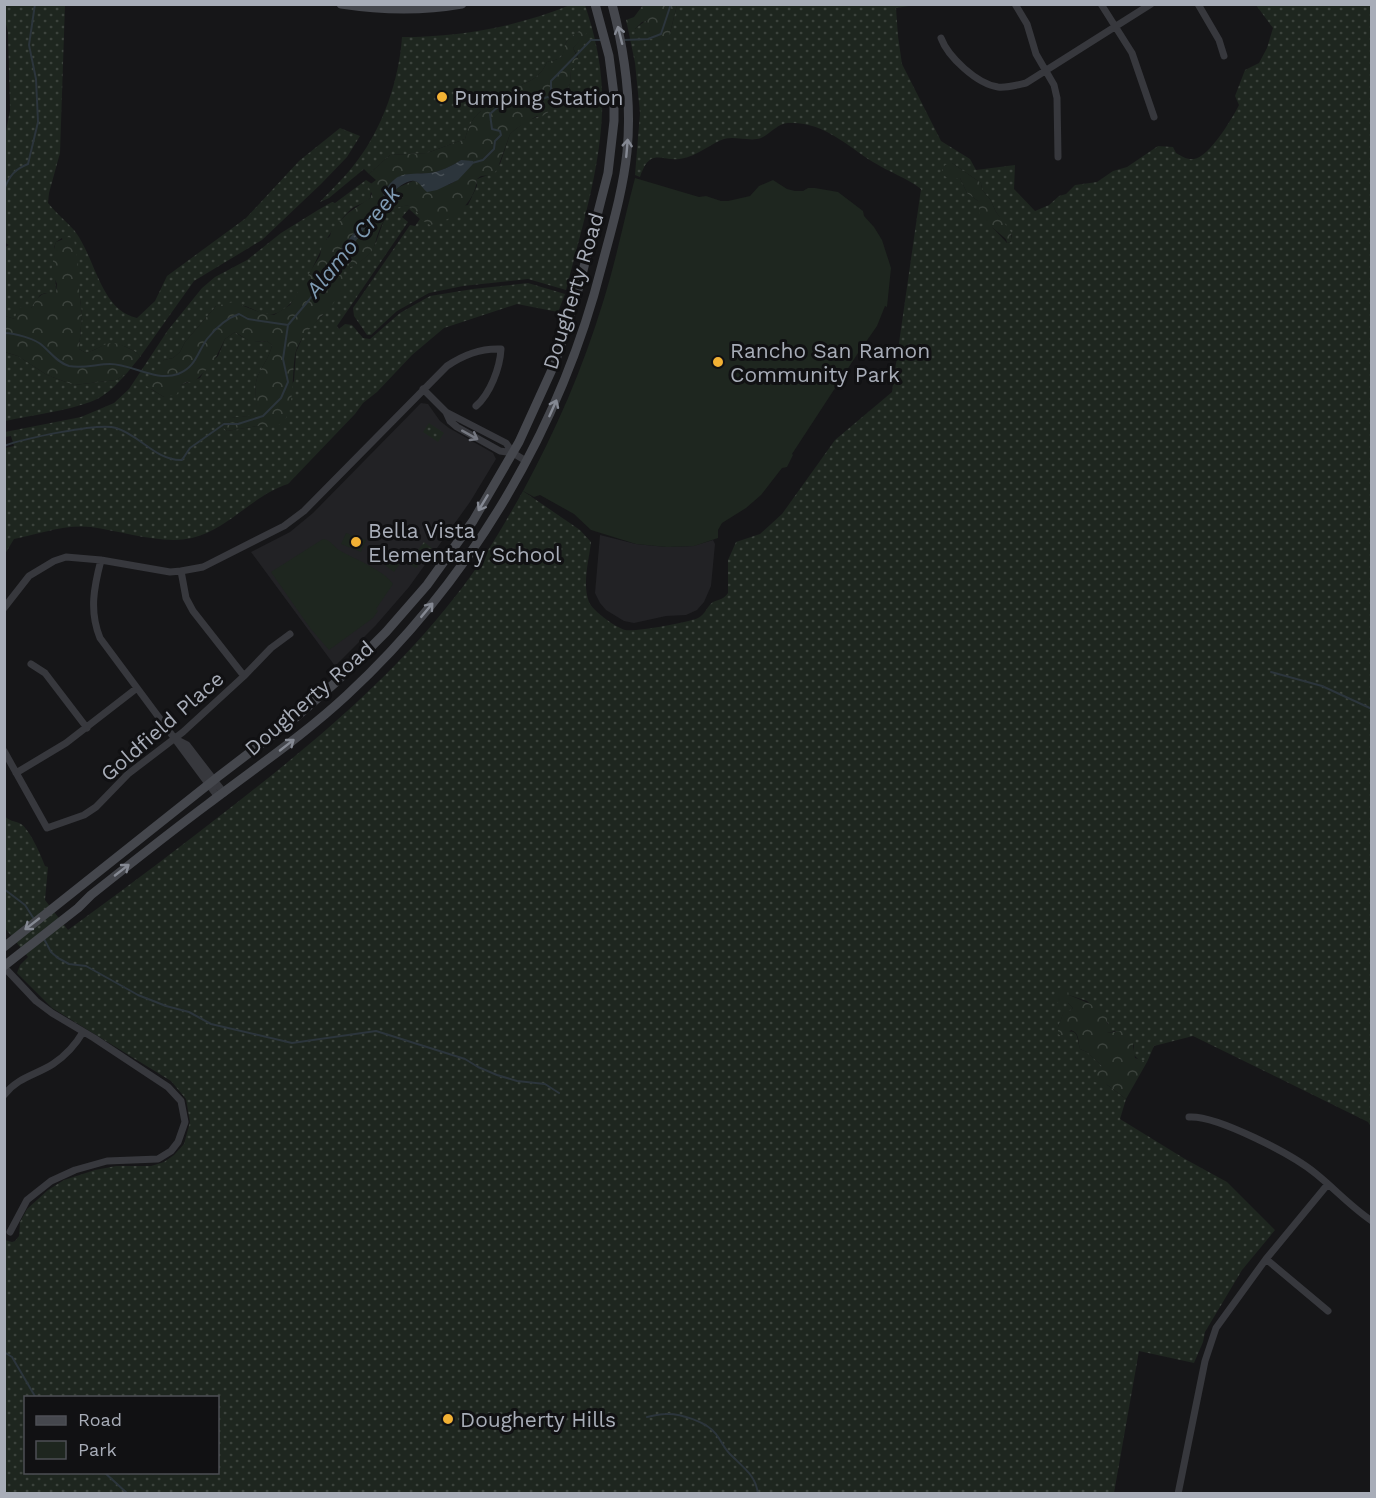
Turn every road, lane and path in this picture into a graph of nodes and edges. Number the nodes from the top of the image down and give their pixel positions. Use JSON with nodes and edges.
{"nodes":[{"id":1,"x":341,"y":4,"type":"edge"},
{"id":2,"x":462,"y":4,"type":"edge"},
{"id":3,"x":595,"y":4,"type":"edge"},
{"id":4,"x":612,"y":4,"type":"edge"},
{"id":5,"x":1015,"y":4,"type":"edge"},
{"id":6,"x":1101,"y":4,"type":"edge"},
{"id":7,"x":1150,"y":4,"type":"edge"},
{"id":8,"x":1198,"y":4,"type":"edge"},
{"id":9,"x":1116,"y":27,"type":"junction"},
{"id":10,"x":941,"y":38,"type":"dead end"},
{"id":11,"x":1224,"y":56,"type":"dead end"},
{"id":12,"x":1046,"y":70,"type":"junction"},
{"id":13,"x":1154,"y":117,"type":"dead end"},
{"id":14,"x":1058,"y":157,"type":"dead end"},
{"id":15,"x":423,"y":389,"type":"junction"},
{"id":16,"x":476,"y":406,"type":"dead end"},
{"id":17,"x":513,"y":453,"type":"junction"},
{"id":18,"x":526,"y":461,"type":"junction"},
{"id":19,"x":101,"y":560,"type":"junction"},
{"id":20,"x":181,"y":571,"type":"junction"},
{"id":21,"x":4,"y":608,"type":"edge"},
{"id":22,"x":290,"y":634,"type":"dead end"},
{"id":23,"x":31,"y":664,"type":"dead end"},
{"id":24,"x":244,"y":676,"type":"junction"},
{"id":25,"x":136,"y":688,"type":"junction"},
{"id":26,"x":87,"y":728,"type":"junction"},
{"id":27,"x":175,"y":738,"type":"junction"},
{"id":28,"x":4,"y":751,"type":"edge"},
{"id":29,"x":16,"y":773,"type":"junction"},
{"id":30,"x":211,"y":783,"type":"junction"},
{"id":31,"x":221,"y":795,"type":"junction"},
{"id":32,"x":4,"y":947,"type":"edge"},
{"id":33,"x":4,"y":967,"type":"edge"},
{"id":34,"x":84,"y":1032,"type":"junction"},
{"id":35,"x":4,"y":1095,"type":"edge"},
{"id":36,"x":1189,"y":1117,"type":"dead end"},
{"id":37,"x":1328,"y":1184,"type":"junction"},
{"id":38,"x":1371,"y":1221,"type":"edge"},
{"id":39,"x":10,"y":1232,"type":"dead end"},
{"id":40,"x":1266,"y":1258,"type":"junction"},
{"id":41,"x":1328,"y":1311,"type":"dead end"},
{"id":42,"x":1178,"y":1494,"type":"edge"}],
"edges":[{"from":1,"to":2,"type":"main road"},
{"from":3,"to":17,"type":"main road","name":"Dougherty Road"},
{"from":18,"to":4,"type":"main road","name":"Dougherty Road","one_way":true},
{"from":5,"to":12,"type":"street"},
{"from":6,"to":9,"type":"street"},
{"from":7,"to":9,"type":"street"},
{"from":8,"to":11,"type":"street"},
{"from":9,"to":12,"type":"street"},
{"from":9,"to":13,"type":"street"},
{"from":10,"to":12,"type":"street"},
{"from":12,"to":14,"type":"street"},
{"from":15,"to":16,"type":"street"},
{"from":15,"to":17,"type":"street"},
{"from":15,"to":20,"type":"street"},
{"from":17,"to":18,"type":"street"},
{"from":17,"to":30,"type":"main road","name":"Dougherty Road","one_way":true},
{"from":31,"to":18,"type":"main road","name":"Dougherty Road","one_way":true},
{"from":19,"to":20,"type":"street"},
{"from":19,"to":21,"type":"street"},
{"from":19,"to":25,"type":"street"},
{"from":20,"to":24,"type":"street"},
{"from":22,"to":24,"type":"street","name":"Goldfield Place"},
{"from":23,"to":26,"type":"street"},
{"from":24,"to":27,"type":"street","name":"Goldfield Place"},
{"from":25,"to":26,"type":"street"},
{"from":25,"to":27,"type":"street"},
{"from":26,"to":29,"type":"street"},
{"from":27,"to":29,"type":"street","name":"Goldfield Place"},
{"from":27,"to":30,"type":"street"},
{"from":28,"to":29,"type":"street"},
{"from":30,"to":31,"type":"street"},
{"from":30,"to":32,"type":"main road","name":"Dougherty Road","one_way":true},
{"from":33,"to":31,"type":"main road","name":"Dougherty Road","one_way":true},
{"from":33,"to":34,"type":"street"},
{"from":34,"to":35,"type":"street"},
{"from":34,"to":39,"type":"street"},
{"from":36,"to":37,"type":"street"},
{"from":37,"to":38,"type":"street"},
{"from":37,"to":40,"type":"street"},
{"from":40,"to":41,"type":"street"},
{"from":40,"to":42,"type":"street"}]}
